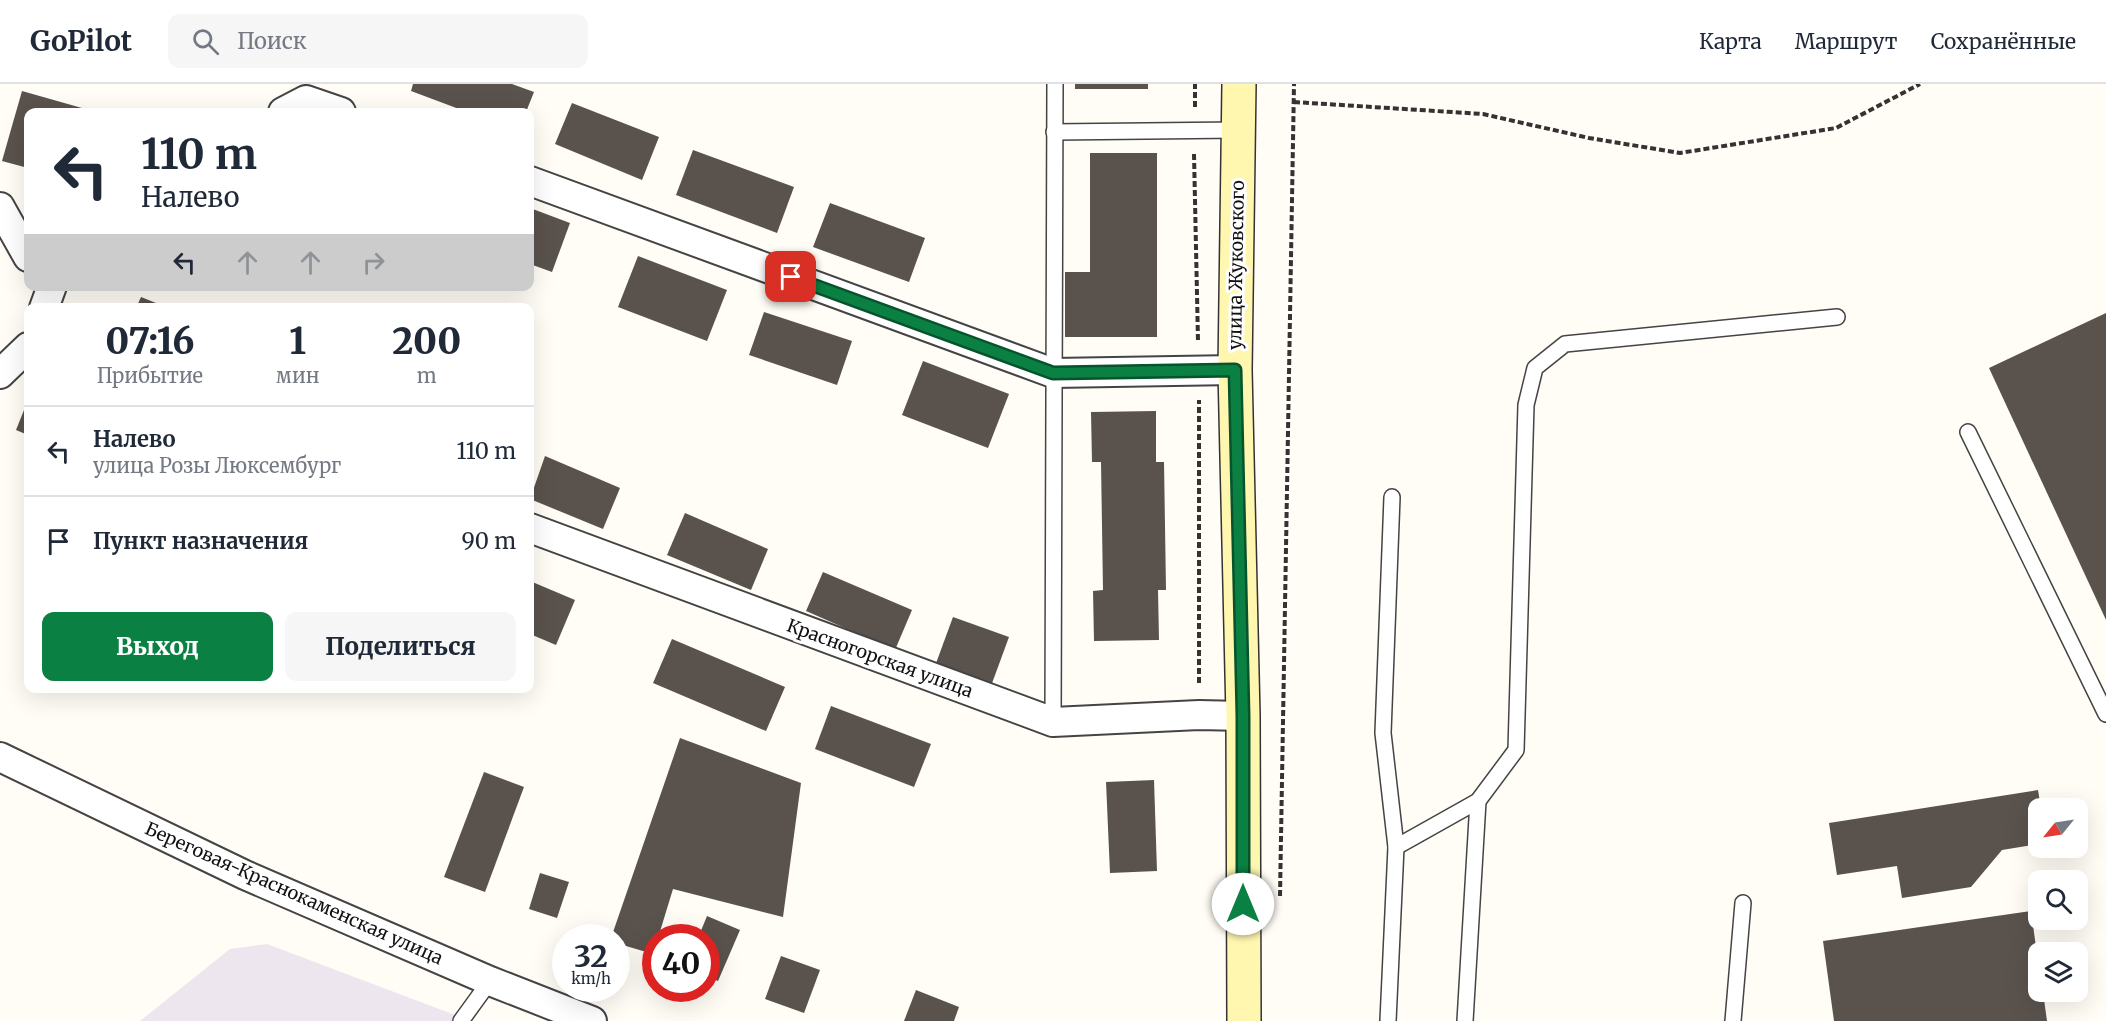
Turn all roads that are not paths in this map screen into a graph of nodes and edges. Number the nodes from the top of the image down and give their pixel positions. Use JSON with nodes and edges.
{"nodes":[{"id":1,"x":1055,"y":84,"type":"edge"},
{"id":2,"x":1239,"y":84,"type":"edge"},
{"id":3,"x":295,"y":106,"type":"edge"},
{"id":4,"x":310,"y":108,"type":"edge"},
{"id":5,"x":1238,"y":130,"type":"junction"},
{"id":6,"x":1054,"y":132,"type":"junction"},
{"id":7,"x":534,"y":182,"type":"edge"},
{"id":8,"x":0,"y":207,"type":"edge"},
{"id":9,"x":24,"y":250,"type":"edge"},
{"id":10,"x":1837,"y":317,"type":"dead end"},
{"id":11,"x":24,"y":351,"type":"edge"},
{"id":12,"x":1235,"y":370,"type":"junction"},
{"id":13,"x":1053,"y":373,"type":"junction"},
{"id":14,"x":0,"y":374,"type":"edge"},
{"id":15,"x":1968,"y":432,"type":"dead end"},
{"id":16,"x":1392,"y":497,"type":"dead end"},
{"id":17,"x":534,"y":529,"type":"edge"},
{"id":18,"x":2106,"y":714,"type":"edge"},
{"id":19,"x":1243,"y":716,"type":"junction"},
{"id":20,"x":1053,"y":722,"type":"junction"},
{"id":21,"x":0,"y":757,"type":"edge"},
{"id":22,"x":1478,"y":801,"type":"junction"},
{"id":23,"x":1396,"y":847,"type":"junction"},
{"id":24,"x":1743,"y":903,"type":"dead end"},
{"id":25,"x":490,"y":981,"type":"junction"},
{"id":26,"x":461,"y":1021,"type":"edge"},
{"id":27,"x":592,"y":1021,"type":"edge"},
{"id":28,"x":1244,"y":1021,"type":"edge"},
{"id":29,"x":1388,"y":1021,"type":"edge"},
{"id":30,"x":1465,"y":1021,"type":"edge"},
{"id":31,"x":1733,"y":1021,"type":"edge"}],
"edges":[{"from":1,"to":6,"type":"lane"},
{"from":2,"to":5,"type":"street","name":"улица Жуковского"},
{"from":3,"to":4,"type":"street"},
{"from":5,"to":6,"type":"lane"},
{"from":5,"to":12,"type":"street","name":"улица Жуковского"},
{"from":6,"to":13,"type":"lane"},
{"from":7,"to":13,"type":"street"},
{"from":8,"to":9,"type":"street"},
{"from":10,"to":22,"type":"lane"},
{"from":11,"to":14,"type":"street"},
{"from":12,"to":13,"type":"street"},
{"from":12,"to":19,"type":"street","name":"улица Жуковского"},
{"from":13,"to":20,"type":"lane"},
{"from":15,"to":18,"type":"lane"},
{"from":16,"to":23,"type":"lane"},
{"from":17,"to":20,"type":"street","name":"Красногорская улица"},
{"from":19,"to":20,"type":"street","name":"Красногорская улица"},
{"from":19,"to":28,"type":"street","name":"улица Жуковского"},
{"from":21,"to":25,"type":"street","name":"Береговая-Краснокаменская улица"},
{"from":22,"to":23,"type":"lane"},
{"from":22,"to":30,"type":"lane"},
{"from":23,"to":29,"type":"lane"},
{"from":24,"to":31,"type":"lane"},
{"from":25,"to":26,"type":"lane"},
{"from":25,"to":27,"type":"street","name":"Береговая-Краснокаменская улица"}]}
